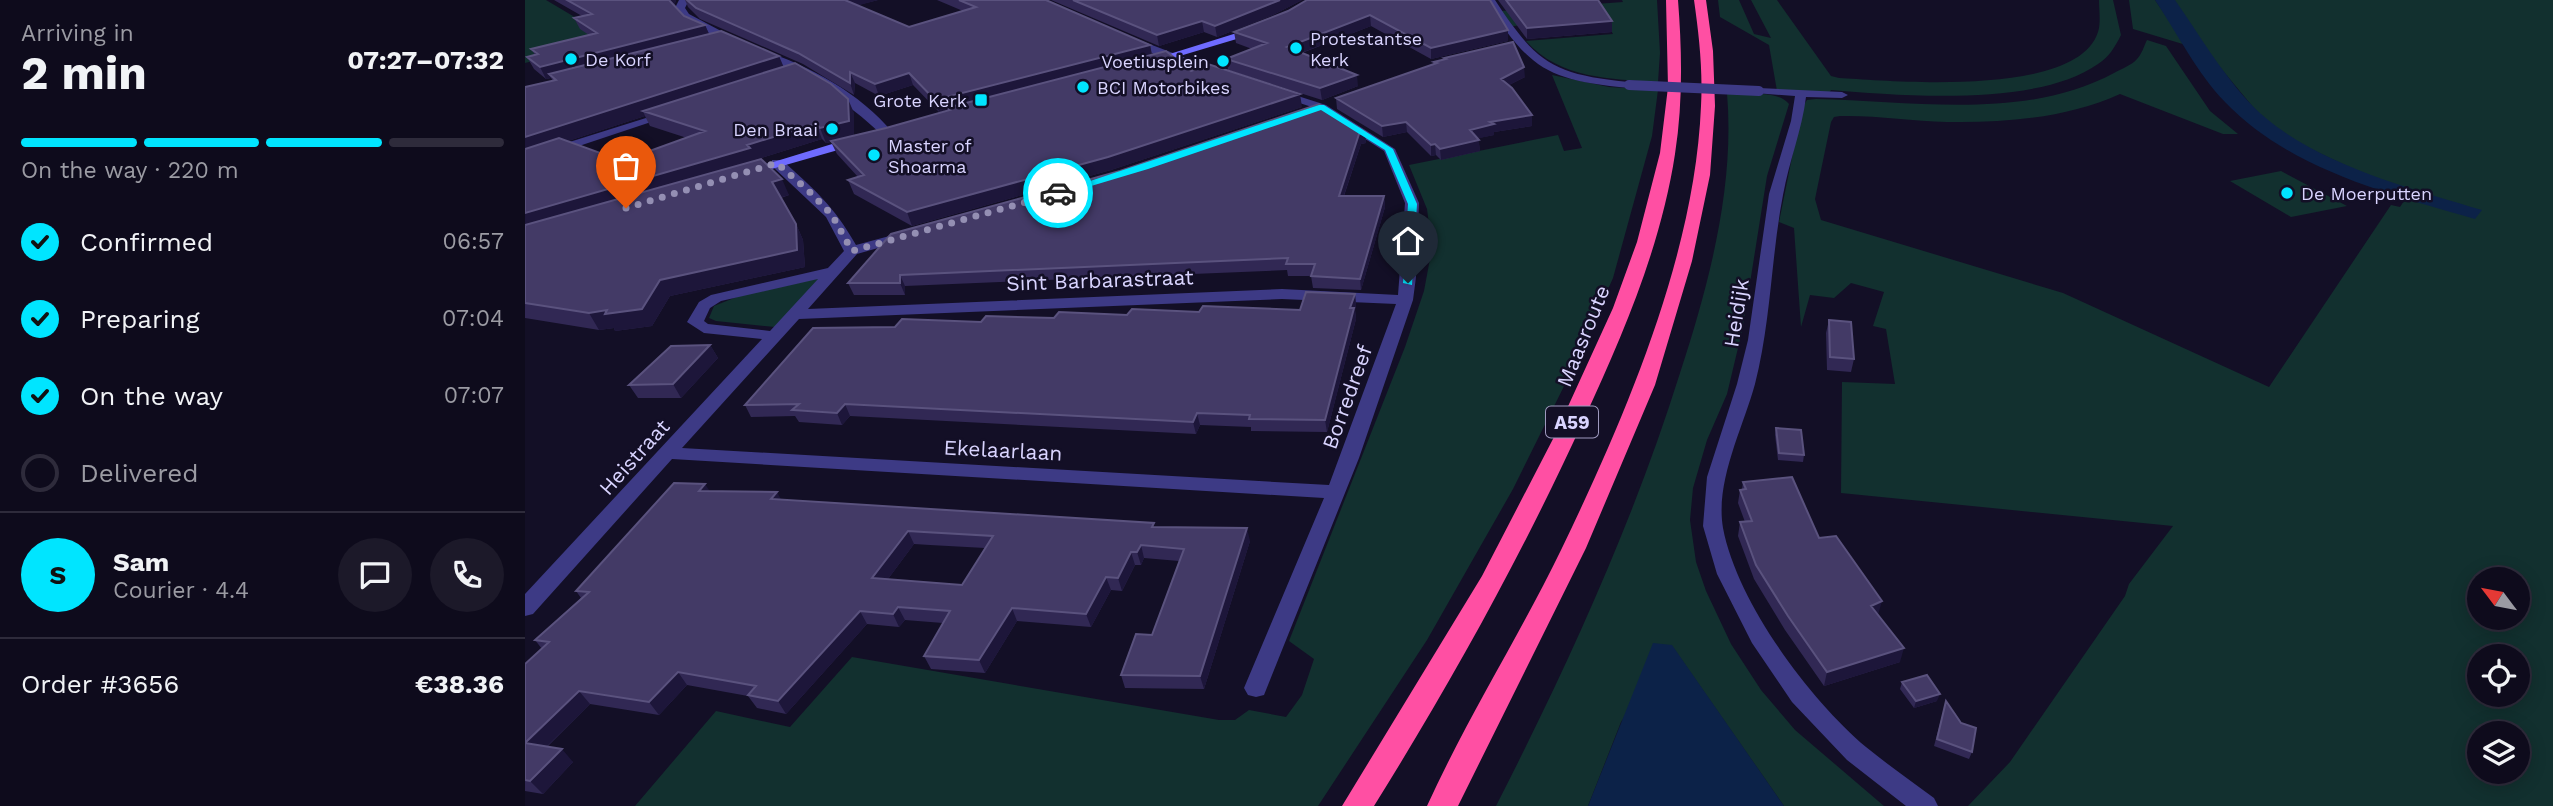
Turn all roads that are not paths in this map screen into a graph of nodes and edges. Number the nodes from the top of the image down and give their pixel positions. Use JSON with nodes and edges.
{"nodes":[{"id":1,"x":684,"y":0,"type":"edge"},
{"id":2,"x":1490,"y":0,"type":"edge"},
{"id":3,"x":1672,"y":0,"type":"edge"},
{"id":4,"x":1700,"y":0,"type":"edge"},
{"id":5,"x":1270,"y":24,"type":"edge"},
{"id":6,"x":1116,"y":33,"type":"edge"},
{"id":7,"x":726,"y":38,"type":"junction"},
{"id":8,"x":713,"y":42,"type":"edge"},
{"id":9,"x":1169,"y":57,"type":"junction"},
{"id":10,"x":1135,"y":65,"type":"edge"},
{"id":11,"x":802,"y":70,"type":"junction"},
{"id":12,"x":777,"y":78,"type":"edge"},
{"id":13,"x":1240,"y":80,"type":"edge"},
{"id":14,"x":1262,"y":88,"type":"edge"},
{"id":15,"x":1801,"y":94,"type":"junction"},
{"id":16,"x":1842,"y":95,"type":"dead end"},
{"id":17,"x":1328,"y":105,"type":"junction"},
{"id":18,"x":677,"y":111,"type":"edge"},
{"id":19,"x":1296,"y":116,"type":"edge"},
{"id":20,"x":881,"y":134,"type":"joint"},
{"id":21,"x":525,"y":159,"type":"edge"},
{"id":22,"x":777,"y":163,"type":"junction"},
{"id":23,"x":737,"y":175,"type":"edge"},
{"id":24,"x":923,"y":231,"type":"edge"},
{"id":25,"x":852,"y":251,"type":"junction"},
{"id":26,"x":834,"y":271,"type":"junction"},
{"id":27,"x":1405,"y":300,"type":"junction"},
{"id":28,"x":796,"y":314,"type":"junction"},
{"id":29,"x":775,"y":336,"type":"junction"},
{"id":30,"x":669,"y":453,"type":"junction"},
{"id":31,"x":1336,"y":492,"type":"junction"},
{"id":32,"x":525,"y":608,"type":"edge"},
{"id":33,"x":1256,"y":688,"type":"dead end"},
{"id":34,"x":1357,"y":806,"type":"edge"},
{"id":35,"x":1442,"y":806,"type":"edge"},
{"id":36,"x":1925,"y":806,"type":"edge"}],
"edges":[{"from":1,"to":7,"type":"street"},
{"from":2,"to":15,"type":"street","bridge":true},
{"from":3,"to":34,"type":"highway","name":"Maasroute","number":"A59"},
{"from":4,"to":35,"type":"highway","number":"A59"},
{"from":5,"to":9,"type":"main road"},
{"from":6,"to":9,"type":"street"},
{"from":7,"to":8,"type":"street"},
{"from":7,"to":11,"type":"street"},
{"from":9,"to":10,"type":"main road"},
{"from":9,"to":13,"type":"street"},
{"from":11,"to":12,"type":"street"},
{"from":11,"to":20,"type":"street"},
{"from":14,"to":17,"type":"street","name":"Borredreef"},
{"from":15,"to":16,"type":"street"},
{"from":15,"to":36,"type":"street","name":"Heidijk"},
{"from":17,"to":19,"type":"street"},
{"from":17,"to":27,"type":"street","name":"Borredreef"},
{"from":18,"to":21,"type":"street"},
{"from":20,"to":22,"type":"main road"},
{"from":22,"to":23,"type":"main road"},
{"from":22,"to":25,"type":"street"},
{"from":24,"to":25,"type":"street"},
{"from":25,"to":26,"type":"street","name":"Heistraat"},
{"from":26,"to":28,"type":"street","name":"Heistraat"},
{"from":26,"to":29,"type":"street"},
{"from":27,"to":28,"type":"street","name":"Sint Barbarastraat"},
{"from":27,"to":31,"type":"street","name":"Borredreef"},
{"from":28,"to":29,"type":"street","name":"Heistraat"},
{"from":29,"to":30,"type":"street","name":"Heistraat"},
{"from":30,"to":31,"type":"street","name":"Ekelaarlaan"},
{"from":30,"to":32,"type":"street","name":"Heistraat"},
{"from":31,"to":33,"type":"street","name":"Borredreef"}]}
